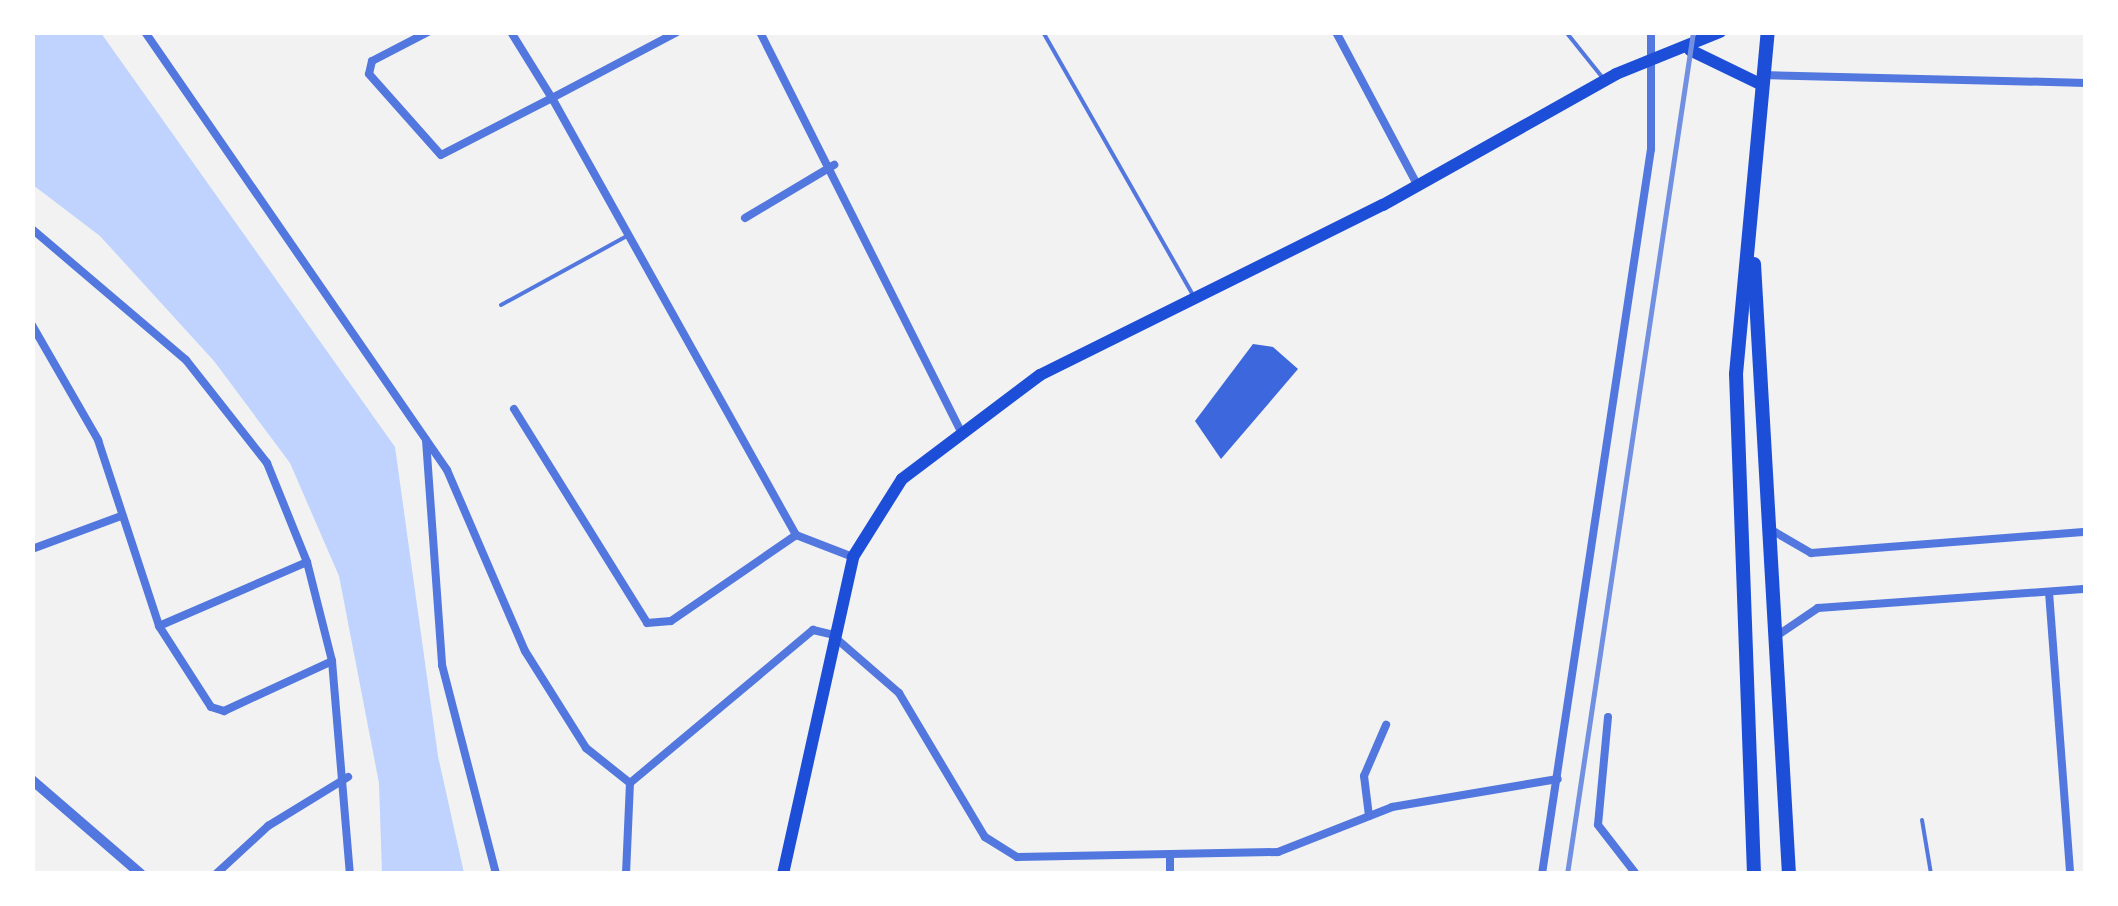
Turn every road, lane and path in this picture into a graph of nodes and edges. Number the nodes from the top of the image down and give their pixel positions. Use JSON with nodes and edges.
{"nodes":[{"id":1,"x":145,"y":32,"type":"edge"},
{"id":2,"x":428,"y":32,"type":"edge"},
{"id":3,"x":511,"y":32,"type":"edge"},
{"id":4,"x":677,"y":32,"type":"edge"},
{"id":5,"x":760,"y":32,"type":"edge"},
{"id":6,"x":1043,"y":32,"type":"edge"},
{"id":7,"x":1336,"y":32,"type":"edge"},
{"id":8,"x":1566,"y":32,"type":"edge"},
{"id":9,"x":1651,"y":32,"type":"edge"},
{"id":10,"x":1720,"y":32,"type":"edge"},
{"id":11,"x":1768,"y":32,"type":"edge"},
{"id":12,"x":1690,"y":50,"type":"junction"},
{"id":13,"x":1646,"y":63,"type":"junction"},
{"id":14,"x":1762,"y":80,"type":"junction"},
{"id":15,"x":1605,"y":81,"type":"junction"},
{"id":16,"x":2086,"y":82,"type":"edge"},
{"id":17,"x":552,"y":98,"type":"junction"},
{"id":18,"x":834,"y":165,"type":"junction"},
{"id":19,"x":1418,"y":186,"type":"junction"},
{"id":20,"x":1753,"y":214,"type":"junction"},
{"id":21,"x":745,"y":218,"type":"dead end"},
{"id":22,"x":32,"y":229,"type":"edge"},
{"id":23,"x":627,"y":236,"type":"junction"},
{"id":24,"x":1196,"y":301,"type":"junction"},
{"id":25,"x":501,"y":305,"type":"dead end"},
{"id":26,"x":32,"y":325,"type":"edge"},
{"id":27,"x":514,"y":409,"type":"dead end"},
{"id":28,"x":960,"y":430,"type":"junction"},
{"id":29,"x":425,"y":437,"type":"junction"},
{"id":30,"x":121,"y":516,"type":"junction"},
{"id":31,"x":1766,"y":526,"type":"junction"},
{"id":32,"x":2086,"y":532,"type":"edge"},
{"id":33,"x":796,"y":536,"type":"junction"},
{"id":34,"x":32,"y":549,"type":"edge"},
{"id":35,"x":853,"y":557,"type":"junction"},
{"id":36,"x":307,"y":562,"type":"junction"},
{"id":37,"x":2086,"y":590,"type":"edge"},
{"id":38,"x":2050,"y":592,"type":"junction"},
{"id":39,"x":159,"y":626,"type":"junction"},
{"id":40,"x":831,"y":634,"type":"junction"},
{"id":41,"x":1772,"y":641,"type":"junction"},
{"id":42,"x":332,"y":661,"type":"junction"},
{"id":43,"x":1608,"y":716,"type":"dead end"},
{"id":44,"x":1386,"y":725,"type":"dead end"},
{"id":45,"x":348,"y":777,"type":"junction"},
{"id":46,"x":1558,"y":779,"type":"junction"},
{"id":47,"x":32,"y":780,"type":"edge"},
{"id":48,"x":630,"y":783,"type":"junction"},
{"id":49,"x":1368,"y":816,"type":"junction"},
{"id":50,"x":1922,"y":820,"type":"dead end"},
{"id":51,"x":1170,"y":855,"type":"junction"},
{"id":52,"x":142,"y":874,"type":"edge"},
{"id":53,"x":216,"y":874,"type":"edge"},
{"id":54,"x":350,"y":874,"type":"edge"},
{"id":55,"x":496,"y":874,"type":"edge"},
{"id":56,"x":626,"y":874,"type":"edge"},
{"id":57,"x":783,"y":874,"type":"edge"},
{"id":58,"x":1170,"y":874,"type":"edge"},
{"id":59,"x":1542,"y":874,"type":"edge"},
{"id":60,"x":1636,"y":874,"type":"edge"},
{"id":61,"x":1754,"y":874,"type":"edge"},
{"id":62,"x":1790,"y":874,"type":"edge"},
{"id":63,"x":1932,"y":874,"type":"edge"},
{"id":64,"x":2070,"y":874,"type":"edge"}],
"edges":[{"from":1,"to":29,"type":"street"},
{"from":2,"to":17,"type":"street"},
{"from":3,"to":17,"type":"street"},
{"from":4,"to":17,"type":"street"},
{"from":5,"to":18,"type":"street"},
{"from":6,"to":24,"type":"lane"},
{"from":7,"to":19,"type":"street"},
{"from":8,"to":15,"type":"lane"},
{"from":9,"to":13,"type":"street"},
{"from":10,"to":12,"type":"main road"},
{"from":11,"to":14,"type":"highway"},
{"from":12,"to":13,"type":"main road"},
{"from":12,"to":14,"type":"main road"},
{"from":13,"to":15,"type":"main road"},
{"from":13,"to":46,"type":"street"},
{"from":14,"to":16,"type":"street"},
{"from":14,"to":20,"type":"highway"},
{"from":15,"to":19,"type":"main road"},
{"from":17,"to":23,"type":"street"},
{"from":18,"to":21,"type":"street"},
{"from":18,"to":28,"type":"street"},
{"from":19,"to":24,"type":"main road"},
{"from":20,"to":31,"type":"highway"},
{"from":20,"to":61,"type":"highway"},
{"from":22,"to":36,"type":"street"},
{"from":23,"to":25,"type":"lane"},
{"from":23,"to":33,"type":"street"},
{"from":24,"to":28,"type":"main road"},
{"from":26,"to":30,"type":"street"},
{"from":27,"to":33,"type":"street"},
{"from":28,"to":35,"type":"main road"},
{"from":29,"to":48,"type":"street"},
{"from":29,"to":55,"type":"street"},
{"from":30,"to":34,"type":"street"},
{"from":30,"to":39,"type":"street"},
{"from":31,"to":32,"type":"street"},
{"from":31,"to":41,"type":"highway"},
{"from":33,"to":35,"type":"street"},
{"from":35,"to":40,"type":"main road"},
{"from":36,"to":39,"type":"street"},
{"from":36,"to":42,"type":"street"},
{"from":37,"to":38,"type":"street"},
{"from":38,"to":41,"type":"street"},
{"from":38,"to":64,"type":"street"},
{"from":39,"to":42,"type":"street"},
{"from":40,"to":48,"type":"street"},
{"from":40,"to":51,"type":"street"},
{"from":40,"to":57,"type":"main road"},
{"from":41,"to":62,"type":"highway"},
{"from":42,"to":45,"type":"street"},
{"from":43,"to":60,"type":"street"},
{"from":44,"to":49,"type":"street"},
{"from":45,"to":53,"type":"street"},
{"from":45,"to":54,"type":"street"},
{"from":46,"to":49,"type":"street"},
{"from":46,"to":59,"type":"street"},
{"from":47,"to":52,"type":"street"},
{"from":48,"to":56,"type":"street"},
{"from":49,"to":51,"type":"street"},
{"from":50,"to":63,"type":"lane"},
{"from":51,"to":58,"type":"street"}]}
